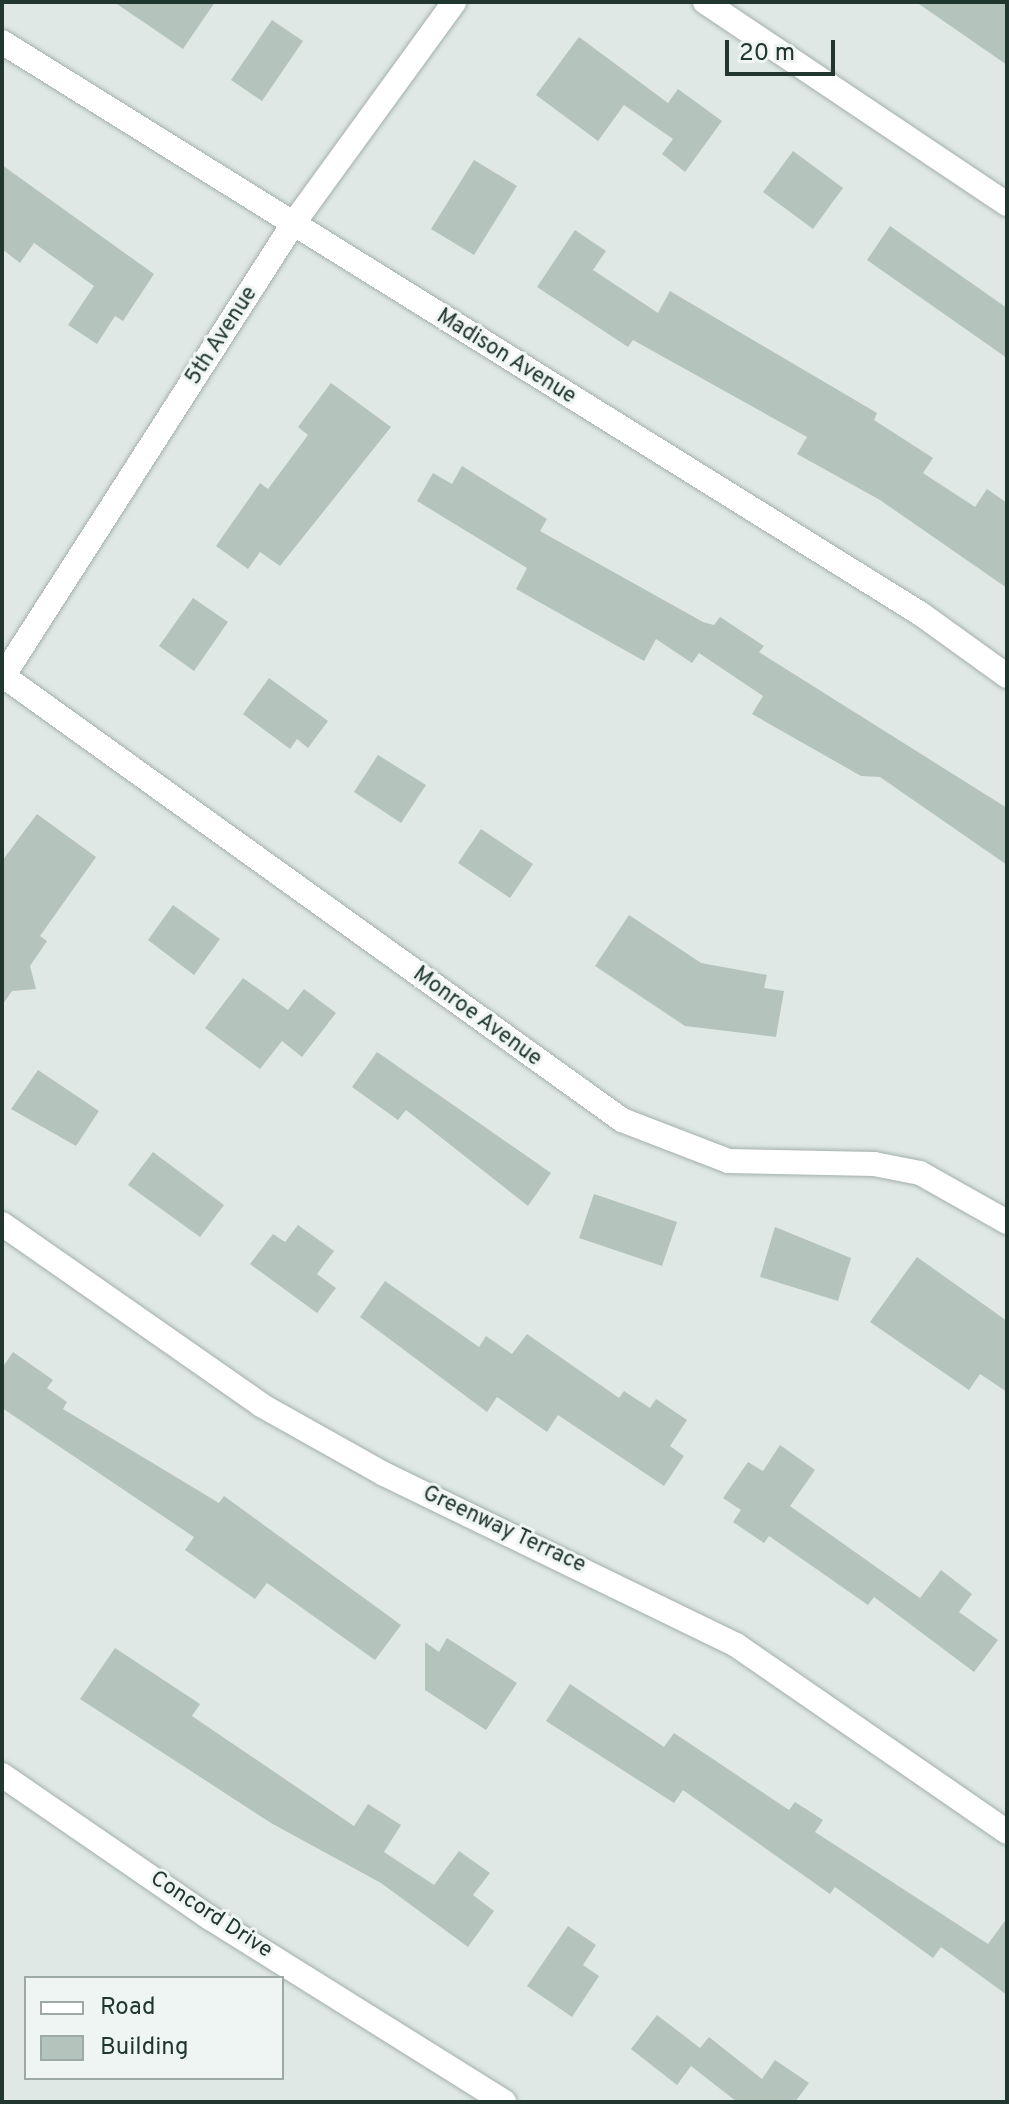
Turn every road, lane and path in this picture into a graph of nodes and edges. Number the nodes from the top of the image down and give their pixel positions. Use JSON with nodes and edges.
{"nodes":[{"id":1,"x":454,"y":2,"type":"edge"},
{"id":2,"x":705,"y":2,"type":"edge"},
{"id":3,"x":2,"y":42,"type":"edge"},
{"id":4,"x":1007,"y":204,"type":"edge"},
{"id":5,"x":293,"y":224,"type":"junction"},
{"id":6,"x":2,"y":676,"type":"edge"},
{"id":7,"x":1007,"y":676,"type":"edge"},
{"id":8,"x":1007,"y":1222,"type":"edge"},
{"id":9,"x":2,"y":1224,"type":"edge"},
{"id":10,"x":2,"y":1775,"type":"edge"},
{"id":11,"x":1007,"y":1832,"type":"edge"},
{"id":12,"x":504,"y":2102,"type":"edge"}],
"edges":[{"from":1,"to":5,"type":"street","name":"5th Avenue"},
{"from":2,"to":4,"type":"street"},
{"from":3,"to":5,"type":"street","name":"Madison Avenue"},
{"from":5,"to":6,"type":"street","name":"5th Avenue"},
{"from":5,"to":7,"type":"street","name":"Madison Avenue"},
{"from":6,"to":8,"type":"street","name":"Monroe Avenue"},
{"from":9,"to":11,"type":"street","name":"Greenway Terrace"},
{"from":10,"to":12,"type":"street","name":"Concord Drive"}]}
